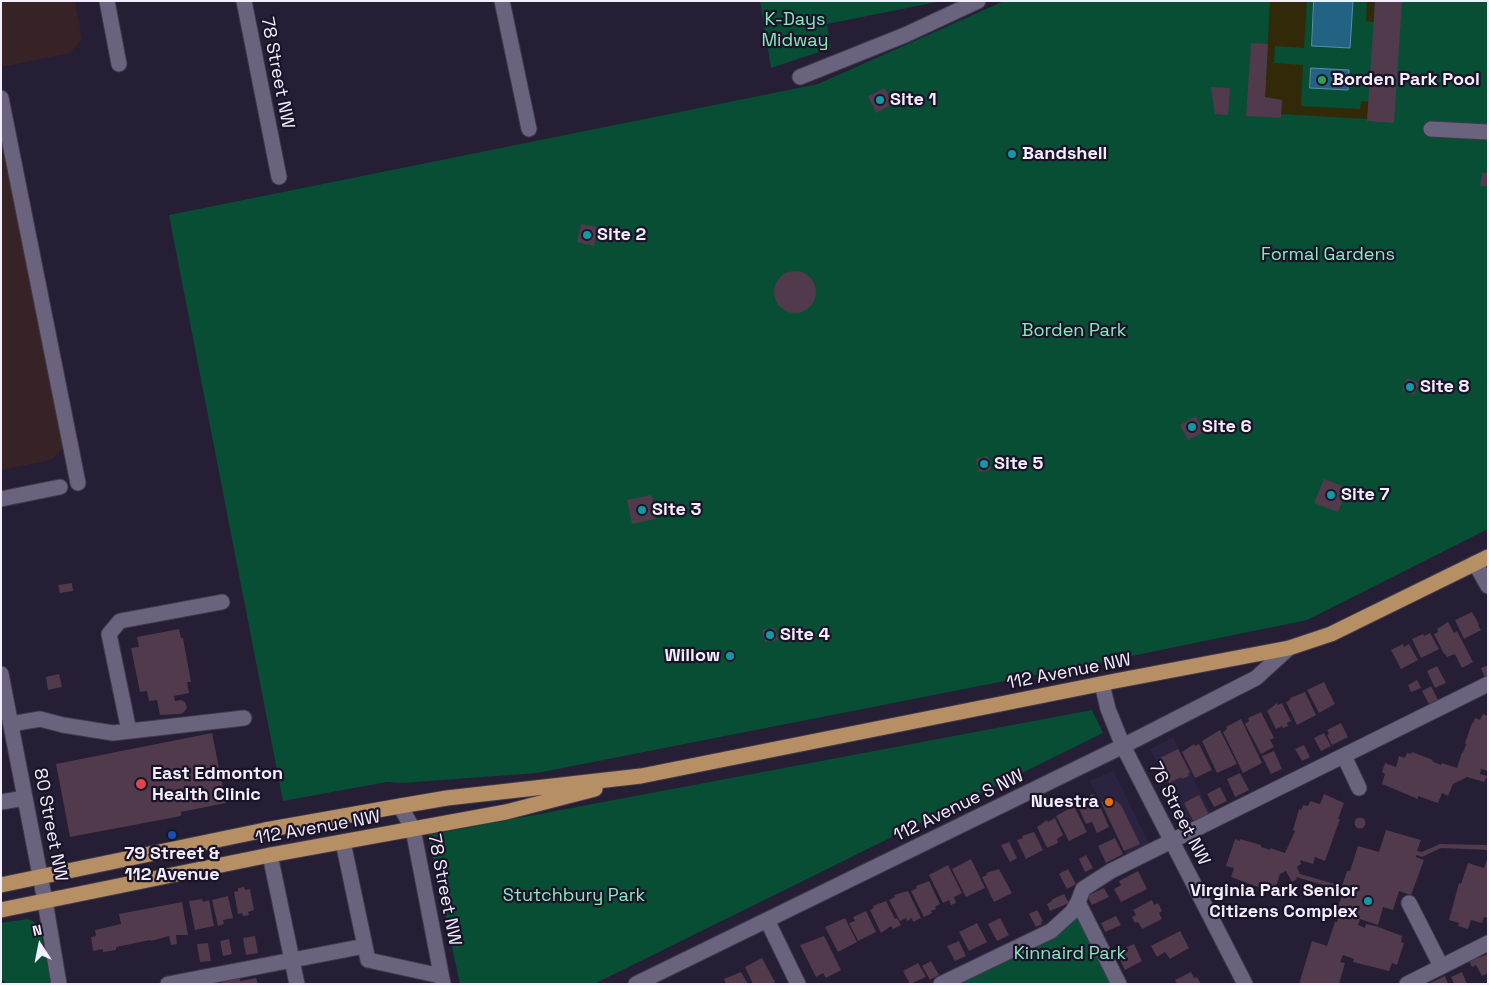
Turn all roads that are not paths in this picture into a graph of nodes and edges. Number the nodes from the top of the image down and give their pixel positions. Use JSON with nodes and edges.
{"nodes":[{"id":1,"x":108,"y":1,"type":"edge"},
{"id":2,"x":244,"y":1,"type":"edge"},
{"id":3,"x":502,"y":1,"type":"edge"},
{"id":4,"x":978,"y":1,"type":"edge"},
{"id":5,"x":119,"y":64,"type":"dead end"},
{"id":6,"x":800,"y":77,"type":"dead end"},
{"id":7,"x":1,"y":98,"type":"edge"},
{"id":8,"x":529,"y":129,"type":"dead end"},
{"id":9,"x":1431,"y":129,"type":"dead end"},
{"id":10,"x":1488,"y":132,"type":"edge"},
{"id":11,"x":279,"y":177,"type":"dead end"},
{"id":12,"x":78,"y":483,"type":"dead end"},
{"id":13,"x":60,"y":487,"type":"dead end"},
{"id":14,"x":1,"y":499,"type":"edge"},
{"id":15,"x":1482,"y":560,"type":"edge"},
{"id":16,"x":1488,"y":586,"type":"edge"},
{"id":17,"x":222,"y":602,"type":"dead end"},
{"id":18,"x":1289,"y":648,"type":"junction"},
{"id":19,"x":1,"y":674,"type":"edge"},
{"id":20,"x":1102,"y":684,"type":"junction"},
{"id":21,"x":1488,"y":684,"type":"edge"},
{"id":22,"x":244,"y":718,"type":"dead end"},
{"id":23,"x":11,"y":724,"type":"junction"},
{"id":24,"x":129,"y":731,"type":"junction"},
{"id":25,"x":1123,"y":746,"type":"junction"},
{"id":26,"x":1344,"y":756,"type":"junction"},
{"id":27,"x":641,"y":776,"type":"junction"},
{"id":28,"x":1359,"y":788,"type":"dead end"},
{"id":29,"x":25,"y":798,"type":"junction"},
{"id":30,"x":1,"y":802,"type":"edge"},
{"id":31,"x":400,"y":806,"type":"junction"},
{"id":32,"x":413,"y":829,"type":"junction"},
{"id":33,"x":1173,"y":841,"type":"junction"},
{"id":34,"x":343,"y":842,"type":"junction"},
{"id":35,"x":270,"y":855,"type":"junction"},
{"id":36,"x":40,"y":878,"type":"junction"},
{"id":37,"x":1,"y":885,"type":"edge"},
{"id":38,"x":45,"y":901,"type":"junction"},
{"id":39,"x":1078,"y":902,"type":"junction"},
{"id":40,"x":1409,"y":903,"type":"dead end"},
{"id":41,"x":1,"y":910,"type":"edge"},
{"id":42,"x":767,"y":920,"type":"junction"},
{"id":43,"x":1488,"y":943,"type":"edge"},
{"id":44,"x":365,"y":946,"type":"junction"},
{"id":45,"x":292,"y":960,"type":"junction"},
{"id":46,"x":1441,"y":966,"type":"junction"},
{"id":47,"x":442,"y":980,"type":"edge"},
{"id":48,"x":176,"y":983,"type":"edge"},
{"id":49,"x":59,"y":984,"type":"edge"},
{"id":50,"x":297,"y":984,"type":"edge"},
{"id":51,"x":636,"y":984,"type":"edge"},
{"id":52,"x":798,"y":984,"type":"edge"},
{"id":53,"x":941,"y":984,"type":"edge"},
{"id":54,"x":1119,"y":984,"type":"edge"},
{"id":55,"x":1245,"y":984,"type":"edge"},
{"id":56,"x":1407,"y":984,"type":"edge"}],
"edges":[{"from":1,"to":5,"type":"street"},
{"from":2,"to":11,"type":"street","name":"78 Street NW"},
{"from":3,"to":8,"type":"street"},
{"from":4,"to":6,"type":"street"},
{"from":7,"to":12,"type":"street"},
{"from":9,"to":10,"type":"street"},
{"from":13,"to":14,"type":"street"},
{"from":15,"to":16,"type":"street"},
{"from":15,"to":18,"type":"main road","name":"112 Avenue NW"},
{"from":17,"to":24,"type":"street"},
{"from":18,"to":20,"type":"main road","name":"112 Avenue NW"},
{"from":18,"to":25,"type":"street","name":"112 Avenue S NW"},
{"from":19,"to":23,"type":"street","name":"80 Street NW"},
{"from":20,"to":25,"type":"street","name":"76 Street NW"},
{"from":20,"to":27,"type":"main road","name":"112 Avenue NW"},
{"from":21,"to":26,"type":"street"},
{"from":22,"to":24,"type":"street"},
{"from":23,"to":24,"type":"street"},
{"from":23,"to":29,"type":"street","name":"80 Street NW"},
{"from":25,"to":33,"type":"street","name":"76 Street NW"},
{"from":25,"to":42,"type":"street","name":"112 Avenue S NW"},
{"from":26,"to":28,"type":"street"},
{"from":26,"to":33,"type":"street"},
{"from":27,"to":31,"type":"main road","name":"112 Avenue NW"},
{"from":27,"to":32,"type":"main road","name":"112 Avenue NW"},
{"from":29,"to":30,"type":"street"},
{"from":29,"to":36,"type":"street","name":"80 Street NW"},
{"from":31,"to":32,"type":"street","name":"78 Street NW"},
{"from":31,"to":36,"type":"main road","name":"112 Avenue NW"},
{"from":32,"to":34,"type":"main road","name":"112 Avenue NW"},
{"from":32,"to":47,"type":"street","name":"78 Street NW"},
{"from":33,"to":39,"type":"street"},
{"from":33,"to":55,"type":"street","name":"76 Street NW"},
{"from":34,"to":35,"type":"main road","name":"112 Avenue NW"},
{"from":34,"to":44,"type":"street"},
{"from":35,"to":38,"type":"main road","name":"112 Avenue NW"},
{"from":35,"to":45,"type":"street"},
{"from":36,"to":37,"type":"main road","name":"112 Avenue NW"},
{"from":36,"to":38,"type":"street","name":"80 Street NW"},
{"from":38,"to":41,"type":"main road","name":"112 Avenue NW"},
{"from":38,"to":49,"type":"street","name":"80 Street NW"},
{"from":39,"to":53,"type":"street"},
{"from":39,"to":54,"type":"street"},
{"from":40,"to":46,"type":"street"},
{"from":42,"to":51,"type":"street","name":"112 Avenue S NW"},
{"from":42,"to":52,"type":"street"},
{"from":43,"to":46,"type":"street"},
{"from":44,"to":45,"type":"street"},
{"from":44,"to":47,"type":"street"},
{"from":45,"to":48,"type":"street"},
{"from":45,"to":50,"type":"street"},
{"from":46,"to":56,"type":"street"}]}
